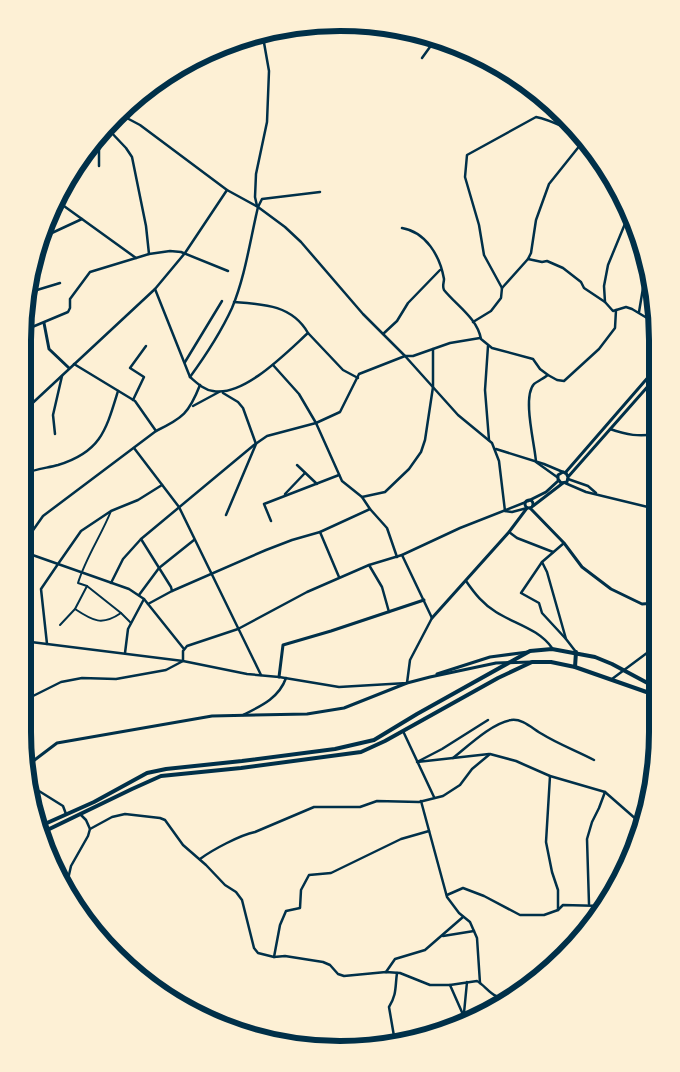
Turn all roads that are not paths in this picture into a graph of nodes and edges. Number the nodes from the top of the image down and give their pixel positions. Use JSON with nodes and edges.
{"nodes":[{"id":1,"x":264,"y":41,"type":"edge"},
{"id":2,"x":431,"y":45,"type":"edge"},
{"id":3,"x":422,"y":58,"type":"dead end"},
{"id":4,"x":126,"y":118,"type":"edge"},
{"id":5,"x":564,"y":128,"type":"edge"},
{"id":6,"x":111,"y":133,"type":"edge"},
{"id":7,"x":580,"y":146,"type":"edge"},
{"id":8,"x":99,"y":147,"type":"edge"},
{"id":9,"x":99,"y":166,"type":"dead end"},
{"id":10,"x":227,"y":190,"type":"junction"},
{"id":11,"x":320,"y":192,"type":"dead end"},
{"id":12,"x":62,"y":205,"type":"edge"},
{"id":13,"x":258,"y":208,"type":"junction"},
{"id":14,"x":82,"y":219,"type":"junction"},
{"id":15,"x":625,"y":222,"type":"edge"},
{"id":16,"x":402,"y":228,"type":"dead end"},
{"id":17,"x":51,"y":233,"type":"edge"},
{"id":18,"x":185,"y":253,"type":"junction"},
{"id":19,"x":149,"y":254,"type":"junction"},
{"id":20,"x":136,"y":258,"type":"junction"},
{"id":21,"x":528,"y":259,"type":"junction"},
{"id":22,"x":440,"y":269,"type":"junction"},
{"id":23,"x":228,"y":271,"type":"dead end"},
{"id":24,"x":60,"y":283,"type":"dead end"},
{"id":25,"x":644,"y":284,"type":"edge"},
{"id":26,"x":502,"y":288,"type":"junction"},
{"id":27,"x":155,"y":289,"type":"junction"},
{"id":28,"x":35,"y":290,"type":"edge"},
{"id":29,"x":222,"y":301,"type":"dead end"},
{"id":30,"x":234,"y":302,"type":"junction"},
{"id":31,"x":604,"y":302,"type":"junction"},
{"id":32,"x":616,"y":310,"type":"junction"},
{"id":33,"x":639,"y":312,"type":"junction"},
{"id":34,"x":648,"y":318,"type":"edge"},
{"id":35,"x":473,"y":322,"type":"junction"},
{"id":36,"x":44,"y":323,"type":"junction"},
{"id":37,"x":32,"y":328,"type":"edge"},
{"id":38,"x":308,"y":333,"type":"junction"},
{"id":39,"x":383,"y":334,"type":"junction"},
{"id":40,"x":480,"y":338,"type":"junction"},
{"id":41,"x":146,"y":346,"type":"dead end"},
{"id":42,"x":488,"y":346,"type":"junction"},
{"id":43,"x":433,"y":349,"type":"junction"},
{"id":44,"x":405,"y":356,"type":"junction"},
{"id":45,"x":184,"y":362,"type":"junction"},
{"id":46,"x":74,"y":364,"type":"junction"},
{"id":47,"x":273,"y":365,"type":"junction"},
{"id":48,"x":69,"y":368,"type":"junction"},
{"id":49,"x":63,"y":374,"type":"junction"},
{"id":50,"x":548,"y":375,"type":"junction"},
{"id":51,"x":649,"y":376,"type":"edge"},
{"id":52,"x":190,"y":377,"type":"junction"},
{"id":53,"x":358,"y":378,"type":"junction"},
{"id":54,"x":649,"y":384,"type":"edge"},
{"id":55,"x":200,"y":386,"type":"junction"},
{"id":56,"x":433,"y":387,"type":"junction"},
{"id":57,"x":118,"y":391,"type":"junction"},
{"id":58,"x":221,"y":392,"type":"junction"},
{"id":59,"x":133,"y":400,"type":"junction"},
{"id":60,"x":31,"y":404,"type":"edge"},
{"id":61,"x":192,"y":407,"type":"junction"},
{"id":62,"x":316,"y":423,"type":"junction"},
{"id":63,"x":610,"y":429,"type":"junction"},
{"id":64,"x":156,"y":432,"type":"junction"},
{"id":65,"x":55,"y":434,"type":"dead end"},
{"id":66,"x":649,"y":435,"type":"edge"},
{"id":67,"x":489,"y":440,"type":"junction"},
{"id":68,"x":256,"y":444,"type":"junction"},
{"id":69,"x":134,"y":448,"type":"junction"},
{"id":70,"x":496,"y":449,"type":"junction"},
{"id":71,"x":536,"y":462,"type":"junction"},
{"id":72,"x":297,"y":465,"type":"dead end"},
{"id":73,"x":31,"y":472,"type":"edge"},
{"id":74,"x":564,"y":472,"type":"junction"},
{"id":75,"x":305,"y":473,"type":"junction"},
{"id":76,"x":339,"y":475,"type":"junction"},
{"id":77,"x":568,"y":478,"type":"junction"},
{"id":78,"x":558,"y":479,"type":"junction"},
{"id":79,"x":564,"y":483,"type":"junction"},
{"id":80,"x":317,"y":484,"type":"junction"},
{"id":81,"x":162,"y":485,"type":"junction"},
{"id":82,"x":596,"y":493,"type":"junction"},
{"id":83,"x":284,"y":496,"type":"junction"},
{"id":84,"x":362,"y":497,"type":"junction"},
{"id":85,"x":527,"y":501,"type":"junction"},
{"id":86,"x":179,"y":507,"type":"junction"},
{"id":87,"x":529,"y":507,"type":"junction"},
{"id":88,"x":649,"y":508,"type":"edge"},
{"id":89,"x":370,"y":510,"type":"junction"},
{"id":90,"x":111,"y":511,"type":"junction"},
{"id":91,"x":505,"y":511,"type":"junction"},
{"id":92,"x":226,"y":515,"type":"dead end"},
{"id":93,"x":271,"y":521,"type":"dead end"},
{"id":94,"x":320,"y":532,"type":"junction"},
{"id":95,"x":509,"y":532,"type":"junction"},
{"id":96,"x":31,"y":533,"type":"edge"},
{"id":97,"x":141,"y":539,"type":"junction"},
{"id":98,"x":194,"y":540,"type":"junction"},
{"id":99,"x":564,"y":543,"type":"junction"},
{"id":100,"x":553,"y":552,"type":"junction"},
{"id":101,"x":31,"y":554,"type":"edge"},
{"id":102,"x":402,"y":555,"type":"junction"},
{"id":103,"x":397,"y":557,"type":"junction"},
{"id":104,"x":542,"y":562,"type":"junction"},
{"id":105,"x":58,"y":564,"type":"junction"},
{"id":106,"x":369,"y":565,"type":"junction"},
{"id":107,"x":158,"y":568,"type":"junction"},
{"id":108,"x":81,"y":573,"type":"junction"},
{"id":109,"x":212,"y":574,"type":"junction"},
{"id":110,"x":339,"y":578,"type":"junction"},
{"id":111,"x":466,"y":581,"type":"junction"},
{"id":112,"x":111,"y":583,"type":"junction"},
{"id":113,"x":87,"y":586,"type":"junction"},
{"id":114,"x":172,"y":591,"type":"junction"},
{"id":115,"x":139,"y":595,"type":"junction"},
{"id":116,"x":144,"y":599,"type":"junction"},
{"id":117,"x":424,"y":600,"type":"junction"},
{"id":118,"x":148,"y":604,"type":"junction"},
{"id":119,"x":649,"y":604,"type":"edge"},
{"id":120,"x":75,"y":609,"type":"junction"},
{"id":121,"x":389,"y":612,"type":"junction"},
{"id":122,"x":121,"y":613,"type":"junction"},
{"id":123,"x":432,"y":618,"type":"junction"},
{"id":124,"x":132,"y":623,"type":"junction"},
{"id":125,"x":60,"y":626,"type":"dead end"},
{"id":126,"x":238,"y":629,"type":"junction"},
{"id":127,"x":566,"y":639,"type":"junction"},
{"id":128,"x":31,"y":642,"type":"edge"},
{"id":129,"x":47,"y":644,"type":"junction"},
{"id":130,"x":184,"y":649,"type":"junction"},
{"id":131,"x":552,"y":649,"type":"junction"},
{"id":132,"x":530,"y":651,"type":"junction"},
{"id":133,"x":649,"y":651,"type":"edge"},
{"id":134,"x":576,"y":652,"type":"junction"},
{"id":135,"x":124,"y":654,"type":"junction"},
{"id":136,"x":183,"y":662,"type":"junction"},
{"id":137,"x":532,"y":662,"type":"junction"},
{"id":138,"x":510,"y":663,"type":"junction"},
{"id":139,"x":575,"y":667,"type":"junction"},
{"id":140,"x":624,"y":670,"type":"junction"},
{"id":141,"x":262,"y":676,"type":"junction"},
{"id":142,"x":279,"y":677,"type":"junction"},
{"id":143,"x":430,"y":677,"type":"junction"},
{"id":144,"x":286,"y":678,"type":"junction"},
{"id":145,"x":612,"y":680,"type":"junction"},
{"id":146,"x":407,"y":683,"type":"junction"},
{"id":147,"x":649,"y":684,"type":"edge"},
{"id":148,"x":649,"y":693,"type":"edge"},
{"id":149,"x":31,"y":697,"type":"edge"},
{"id":150,"x":243,"y":715,"type":"junction"},
{"id":151,"x":488,"y":720,"type":"dead end"},
{"id":152,"x":403,"y":731,"type":"junction"},
{"id":153,"x":490,"y":754,"type":"junction"},
{"id":154,"x":453,"y":758,"type":"junction"},
{"id":155,"x":594,"y":760,"type":"dead end"},
{"id":156,"x":33,"y":761,"type":"edge"},
{"id":157,"x":417,"y":762,"type":"junction"},
{"id":158,"x":550,"y":776,"type":"junction"},
{"id":159,"x":37,"y":790,"type":"edge"},
{"id":160,"x":604,"y":792,"type":"junction"},
{"id":161,"x":434,"y":798,"type":"junction"},
{"id":162,"x":421,"y":801,"type":"junction"},
{"id":163,"x":67,"y":814,"type":"junction"},
{"id":164,"x":80,"y":814,"type":"junction"},
{"id":165,"x":636,"y":819,"type":"edge"},
{"id":166,"x":46,"y":824,"type":"edge"},
{"id":167,"x":90,"y":829,"type":"junction"},
{"id":168,"x":48,"y":830,"type":"edge"},
{"id":169,"x":429,"y":831,"type":"junction"},
{"id":170,"x":200,"y":859,"type":"junction"},
{"id":171,"x":68,"y":878,"type":"edge"},
{"id":172,"x":447,"y":895,"type":"junction"},
{"id":173,"x":589,"y":904,"type":"junction"},
{"id":174,"x":596,"y":905,"type":"edge"},
{"id":175,"x":558,"y":910,"type":"junction"},
{"id":176,"x":463,"y":917,"type":"junction"},
{"id":177,"x":474,"y":931,"type":"junction"},
{"id":178,"x":442,"y":936,"type":"junction"},
{"id":179,"x":274,"y":957,"type":"junction"},
{"id":180,"x":386,"y":972,"type":"junction"},
{"id":181,"x":397,"y":972,"type":"junction"},
{"id":182,"x":467,"y":982,"type":"junction"},
{"id":183,"x":480,"y":983,"type":"junction"},
{"id":184,"x":450,"y":985,"type":"junction"},
{"id":185,"x":499,"y":996,"type":"edge"},
{"id":186,"x":464,"y":1014,"type":"joint"},
{"id":187,"x":395,"y":1036,"type":"edge"}],
"edges":[{"from":1,"to":13,"type":"street"},
{"from":2,"to":3,"type":"street"},
{"from":4,"to":10,"type":"street"},
{"from":5,"to":26,"type":"street"},
{"from":6,"to":19,"type":"street"},
{"from":7,"to":21,"type":"street"},
{"from":8,"to":9,"type":"street"},
{"from":10,"to":13,"type":"street"},
{"from":10,"to":18,"type":"street"},
{"from":11,"to":13,"type":"street"},
{"from":12,"to":14,"type":"street"},
{"from":13,"to":30,"type":"street"},
{"from":13,"to":39,"type":"street"},
{"from":14,"to":17,"type":"street"},
{"from":14,"to":20,"type":"street"},
{"from":15,"to":31,"type":"street"},
{"from":16,"to":22,"type":"street"},
{"from":18,"to":19,"type":"street"},
{"from":18,"to":23,"type":"street"},
{"from":18,"to":27,"type":"street"},
{"from":19,"to":20,"type":"street"},
{"from":20,"to":36,"type":"street"},
{"from":21,"to":26,"type":"street"},
{"from":21,"to":31,"type":"street"},
{"from":22,"to":35,"type":"street"},
{"from":22,"to":39,"type":"street"},
{"from":24,"to":28,"type":"street"},
{"from":25,"to":33,"type":"street"},
{"from":26,"to":35,"type":"street"},
{"from":27,"to":45,"type":"street"},
{"from":27,"to":46,"type":"street"},
{"from":29,"to":45,"type":"street"},
{"from":30,"to":38,"type":"street"},
{"from":30,"to":52,"type":"street"},
{"from":31,"to":32,"type":"street"},
{"from":32,"to":33,"type":"street"},
{"from":32,"to":50,"type":"street"},
{"from":33,"to":34,"type":"street"},
{"from":35,"to":40,"type":"street"},
{"from":36,"to":37,"type":"street"},
{"from":36,"to":48,"type":"main road"},
{"from":38,"to":47,"type":"street"},
{"from":38,"to":53,"type":"street"},
{"from":39,"to":44,"type":"street"},
{"from":40,"to":42,"type":"street"},
{"from":40,"to":43,"type":"street"},
{"from":41,"to":59,"type":"street"},
{"from":42,"to":50,"type":"street"},
{"from":42,"to":67,"type":"street"},
{"from":43,"to":44,"type":"street"},
{"from":43,"to":56,"type":"street"},
{"from":44,"to":53,"type":"street"},
{"from":44,"to":56,"type":"street"},
{"from":45,"to":52,"type":"street"},
{"from":46,"to":48,"type":"street"},
{"from":46,"to":57,"type":"street"},
{"from":47,"to":58,"type":"street"},
{"from":47,"to":62,"type":"street"},
{"from":48,"to":49,"type":"street"},
{"from":49,"to":60,"type":"street"},
{"from":49,"to":65,"type":"street"},
{"from":50,"to":71,"type":"street"},
{"from":51,"to":74,"type":"main road"},
{"from":52,"to":55,"type":"street"},
{"from":53,"to":62,"type":"street"},
{"from":54,"to":63,"type":"main road"},
{"from":55,"to":58,"type":"street"},
{"from":55,"to":61,"type":"street"},
{"from":56,"to":67,"type":"street"},
{"from":56,"to":84,"type":"street"},
{"from":57,"to":59,"type":"street"},
{"from":57,"to":73,"type":"street"},
{"from":58,"to":61,"type":"street"},
{"from":58,"to":68,"type":"street"},
{"from":59,"to":64,"type":"street"},
{"from":61,"to":64,"type":"street"},
{"from":62,"to":68,"type":"street"},
{"from":62,"to":76,"type":"street"},
{"from":63,"to":66,"type":"street"},
{"from":63,"to":77,"type":"main road"},
{"from":64,"to":69,"type":"street"},
{"from":67,"to":70,"type":"street"},
{"from":68,"to":86,"type":"street"},
{"from":68,"to":92,"type":"street"},
{"from":69,"to":81,"type":"street"},
{"from":69,"to":96,"type":"street"},
{"from":70,"to":71,"type":"street"},
{"from":70,"to":91,"type":"street"},
{"from":71,"to":74,"type":"street"},
{"from":71,"to":78,"type":"street"},
{"from":72,"to":75,"type":"street"},
{"from":74,"to":77,"type":"main road"},
{"from":74,"to":78,"type":"main road"},
{"from":75,"to":80,"type":"street"},
{"from":75,"to":83,"type":"street"},
{"from":76,"to":80,"type":"street"},
{"from":76,"to":84,"type":"street"},
{"from":77,"to":79,"type":"main road"},
{"from":77,"to":82,"type":"street"},
{"from":78,"to":79,"type":"main road"},
{"from":78,"to":85,"type":"main road"},
{"from":79,"to":82,"type":"street"},
{"from":79,"to":87,"type":"main road"},
{"from":80,"to":83,"type":"street"},
{"from":81,"to":86,"type":"street"},
{"from":81,"to":90,"type":"street"},
{"from":82,"to":88,"type":"street"},
{"from":83,"to":93,"type":"street"},
{"from":84,"to":89,"type":"street"},
{"from":85,"to":87,"type":"main road"},
{"from":85,"to":87,"type":"main road"},
{"from":85,"to":91,"type":"street"},
{"from":86,"to":97,"type":"street"},
{"from":86,"to":98,"type":"street"},
{"from":87,"to":91,"type":"street"},
{"from":87,"to":95,"type":"main road"},
{"from":87,"to":99,"type":"main road"},
{"from":89,"to":94,"type":"street"},
{"from":89,"to":103,"type":"street"},
{"from":90,"to":105,"type":"street"},
{"from":90,"to":108,"type":"street"},
{"from":91,"to":102,"type":"street"},
{"from":94,"to":109,"type":"street"},
{"from":94,"to":110,"type":"street"},
{"from":95,"to":100,"type":"street"},
{"from":95,"to":111,"type":"main road"},
{"from":97,"to":107,"type":"street"},
{"from":97,"to":112,"type":"street"},
{"from":98,"to":107,"type":"street"},
{"from":98,"to":109,"type":"street"},
{"from":99,"to":100,"type":"street"},
{"from":99,"to":119,"type":"main road"},
{"from":100,"to":104,"type":"street"},
{"from":101,"to":105,"type":"street"},
{"from":102,"to":103,"type":"street"},
{"from":102,"to":117,"type":"street"},
{"from":103,"to":106,"type":"street"},
{"from":104,"to":127,"type":"street"},
{"from":104,"to":127,"type":"street"},
{"from":105,"to":108,"type":"street"},
{"from":105,"to":129,"type":"street"},
{"from":106,"to":110,"type":"street"},
{"from":106,"to":121,"type":"street"},
{"from":107,"to":114,"type":"street"},
{"from":107,"to":115,"type":"street"},
{"from":108,"to":112,"type":"street"},
{"from":108,"to":113,"type":"street"},
{"from":109,"to":114,"type":"street"},
{"from":109,"to":126,"type":"street"},
{"from":110,"to":126,"type":"street"},
{"from":111,"to":123,"type":"main road"},
{"from":111,"to":131,"type":"street"},
{"from":112,"to":115,"type":"street"},
{"from":113,"to":120,"type":"street"},
{"from":113,"to":122,"type":"street"},
{"from":114,"to":118,"type":"street"},
{"from":115,"to":116,"type":"street"},
{"from":116,"to":118,"type":"street"},
{"from":116,"to":124,"type":"street"},
{"from":117,"to":121,"type":"main road"},
{"from":117,"to":123,"type":"street"},
{"from":118,"to":130,"type":"street"},
{"from":120,"to":122,"type":"street"},
{"from":120,"to":125,"type":"street"},
{"from":121,"to":142,"type":"main road"},
{"from":122,"to":124,"type":"street"},
{"from":123,"to":146,"type":"street"},
{"from":124,"to":135,"type":"street"},
{"from":126,"to":130,"type":"street"},
{"from":126,"to":141,"type":"street"},
{"from":127,"to":134,"type":"street"},
{"from":128,"to":129,"type":"street"},
{"from":129,"to":135,"type":"street"},
{"from":130,"to":136,"type":"street"},
{"from":131,"to":132,"type":"main road"},
{"from":131,"to":134,"type":"main road"},
{"from":132,"to":138,"type":"main road"},
{"from":132,"to":143,"type":"main road"},
{"from":133,"to":140,"type":"street"},
{"from":134,"to":139,"type":"main road"},
{"from":134,"to":140,"type":"main road"},
{"from":135,"to":136,"type":"street"},
{"from":136,"to":141,"type":"street"},
{"from":136,"to":149,"type":"street"},
{"from":137,"to":138,"type":"main road"},
{"from":137,"to":139,"type":"main road"},
{"from":137,"to":152,"type":"main road"},
{"from":138,"to":143,"type":"main road"},
{"from":138,"to":163,"type":"main road"},
{"from":139,"to":145,"type":"main road"},
{"from":140,"to":145,"type":"street"},
{"from":140,"to":147,"type":"main road"},
{"from":141,"to":142,"type":"street"},
{"from":142,"to":144,"type":"street"},
{"from":143,"to":146,"type":"main road"},
{"from":144,"to":146,"type":"street"},
{"from":144,"to":150,"type":"street"},
{"from":145,"to":148,"type":"main road"},
{"from":146,"to":150,"type":"main road"},
{"from":150,"to":156,"type":"main road"},
{"from":151,"to":157,"type":"street"},
{"from":152,"to":157,"type":"street"},
{"from":152,"to":164,"type":"main road"},
{"from":153,"to":154,"type":"street"},
{"from":153,"to":158,"type":"street"},
{"from":153,"to":161,"type":"street"},
{"from":154,"to":155,"type":"street"},
{"from":154,"to":157,"type":"street"},
{"from":157,"to":161,"type":"street"},
{"from":158,"to":160,"type":"street"},
{"from":158,"to":175,"type":"street"},
{"from":159,"to":163,"type":"street"},
{"from":160,"to":165,"type":"street"},
{"from":160,"to":173,"type":"street"},
{"from":161,"to":162,"type":"street"},
{"from":162,"to":169,"type":"street"},
{"from":162,"to":170,"type":"street"},
{"from":163,"to":166,"type":"main road"},
{"from":164,"to":167,"type":"street"},
{"from":164,"to":168,"type":"main road"},
{"from":167,"to":170,"type":"street"},
{"from":167,"to":171,"type":"street"},
{"from":169,"to":172,"type":"street"},
{"from":169,"to":179,"type":"street"},
{"from":170,"to":179,"type":"street"},
{"from":172,"to":175,"type":"street"},
{"from":172,"to":176,"type":"street"},
{"from":173,"to":174,"type":"street"},
{"from":173,"to":175,"type":"street"},
{"from":176,"to":177,"type":"street"},
{"from":176,"to":178,"type":"street"},
{"from":177,"to":178,"type":"street"},
{"from":177,"to":183,"type":"street"},
{"from":178,"to":180,"type":"street"},
{"from":179,"to":180,"type":"street"},
{"from":180,"to":181,"type":"street"},
{"from":181,"to":184,"type":"street"},
{"from":181,"to":187,"type":"street"},
{"from":182,"to":183,"type":"street"},
{"from":182,"to":184,"type":"street"},
{"from":182,"to":186,"type":"street"},
{"from":183,"to":185,"type":"street"},
{"from":184,"to":186,"type":"street"}]}
